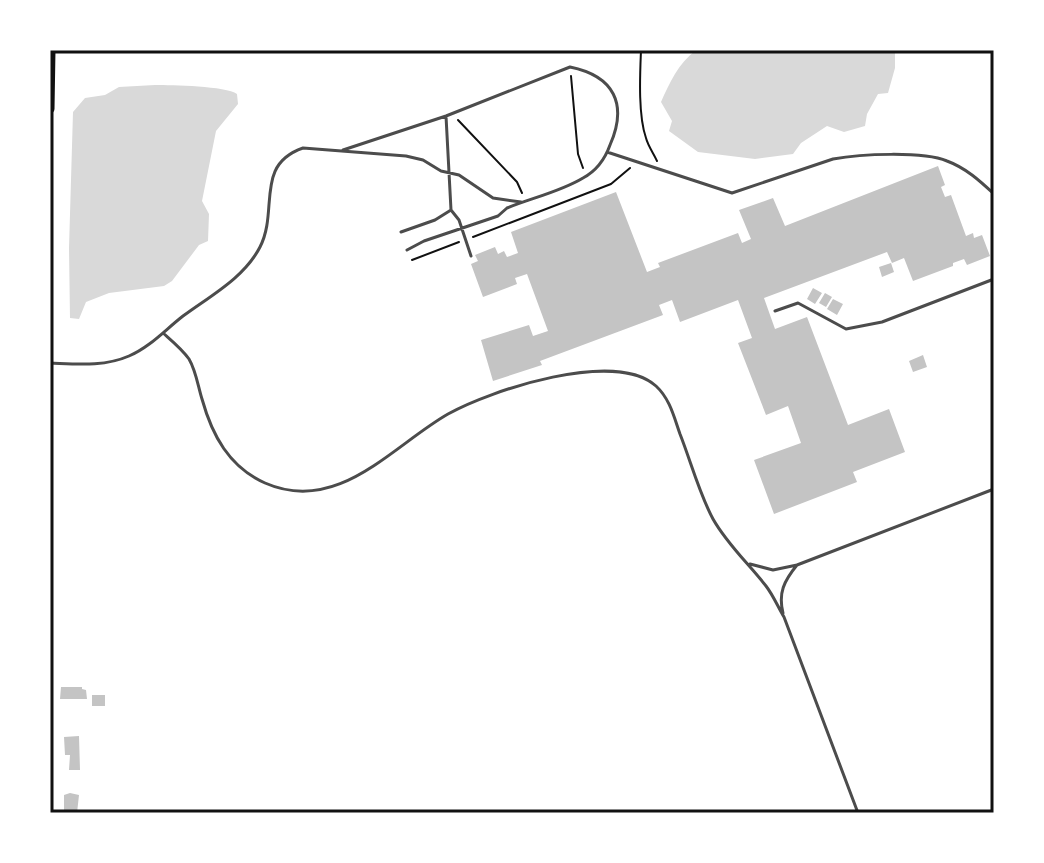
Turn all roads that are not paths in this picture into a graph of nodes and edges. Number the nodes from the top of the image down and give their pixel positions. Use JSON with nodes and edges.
{"nodes":[{"id":1,"x":51,"y":50,"type":"edge"},
{"id":2,"x":50,"y":109,"type":"edge"},
{"id":3,"x":446,"y":116,"type":"junction"},
{"id":4,"x":343,"y":150,"type":"junction"},
{"id":5,"x":607,"y":152,"type":"junction"},
{"id":6,"x":450,"y":173,"type":"junction"},
{"id":7,"x":994,"y":194,"type":"edge"},
{"id":8,"x":521,"y":202,"type":"junction"},
{"id":9,"x":451,"y":210,"type":"junction"},
{"id":10,"x":461,"y":228,"type":"junction"},
{"id":11,"x":401,"y":232,"type":"dead end"},
{"id":12,"x":407,"y":250,"type":"dead end"},
{"id":13,"x":471,"y":256,"type":"dead end"},
{"id":14,"x":994,"y":279,"type":"edge"},
{"id":15,"x":775,"y":311,"type":"dead end"},
{"id":16,"x":163,"y":333,"type":"junction"},
{"id":17,"x":50,"y":363,"type":"edge"},
{"id":18,"x":994,"y":489,"type":"edge"},
{"id":19,"x":746,"y":563,"type":"junction"},
{"id":20,"x":797,"y":565,"type":"junction"},
{"id":21,"x":784,"y":617,"type":"junction"},
{"id":22,"x":858,"y":813,"type":"edge"}],
"edges":[{"from":1,"to":2,"type":"main road"},
{"from":3,"to":4,"type":"lane"},
{"from":3,"to":5,"type":"lane"},
{"from":3,"to":6,"type":"lane"},
{"from":4,"to":6,"type":"lane"},
{"from":4,"to":16,"type":"lane"},
{"from":5,"to":7,"type":"lane"},
{"from":5,"to":8,"type":"lane"},
{"from":6,"to":8,"type":"lane"},
{"from":6,"to":9,"type":"lane"},
{"from":8,"to":10,"type":"lane"},
{"from":9,"to":10,"type":"lane"},
{"from":9,"to":11,"type":"lane"},
{"from":10,"to":12,"type":"lane"},
{"from":10,"to":13,"type":"lane"},
{"from":14,"to":15,"type":"lane"},
{"from":16,"to":17,"type":"lane"},
{"from":16,"to":19,"type":"lane"},
{"from":18,"to":20,"type":"lane"},
{"from":19,"to":20,"type":"lane"},
{"from":19,"to":21,"type":"lane"},
{"from":20,"to":21,"type":"lane"},
{"from":21,"to":22,"type":"lane"}]}
